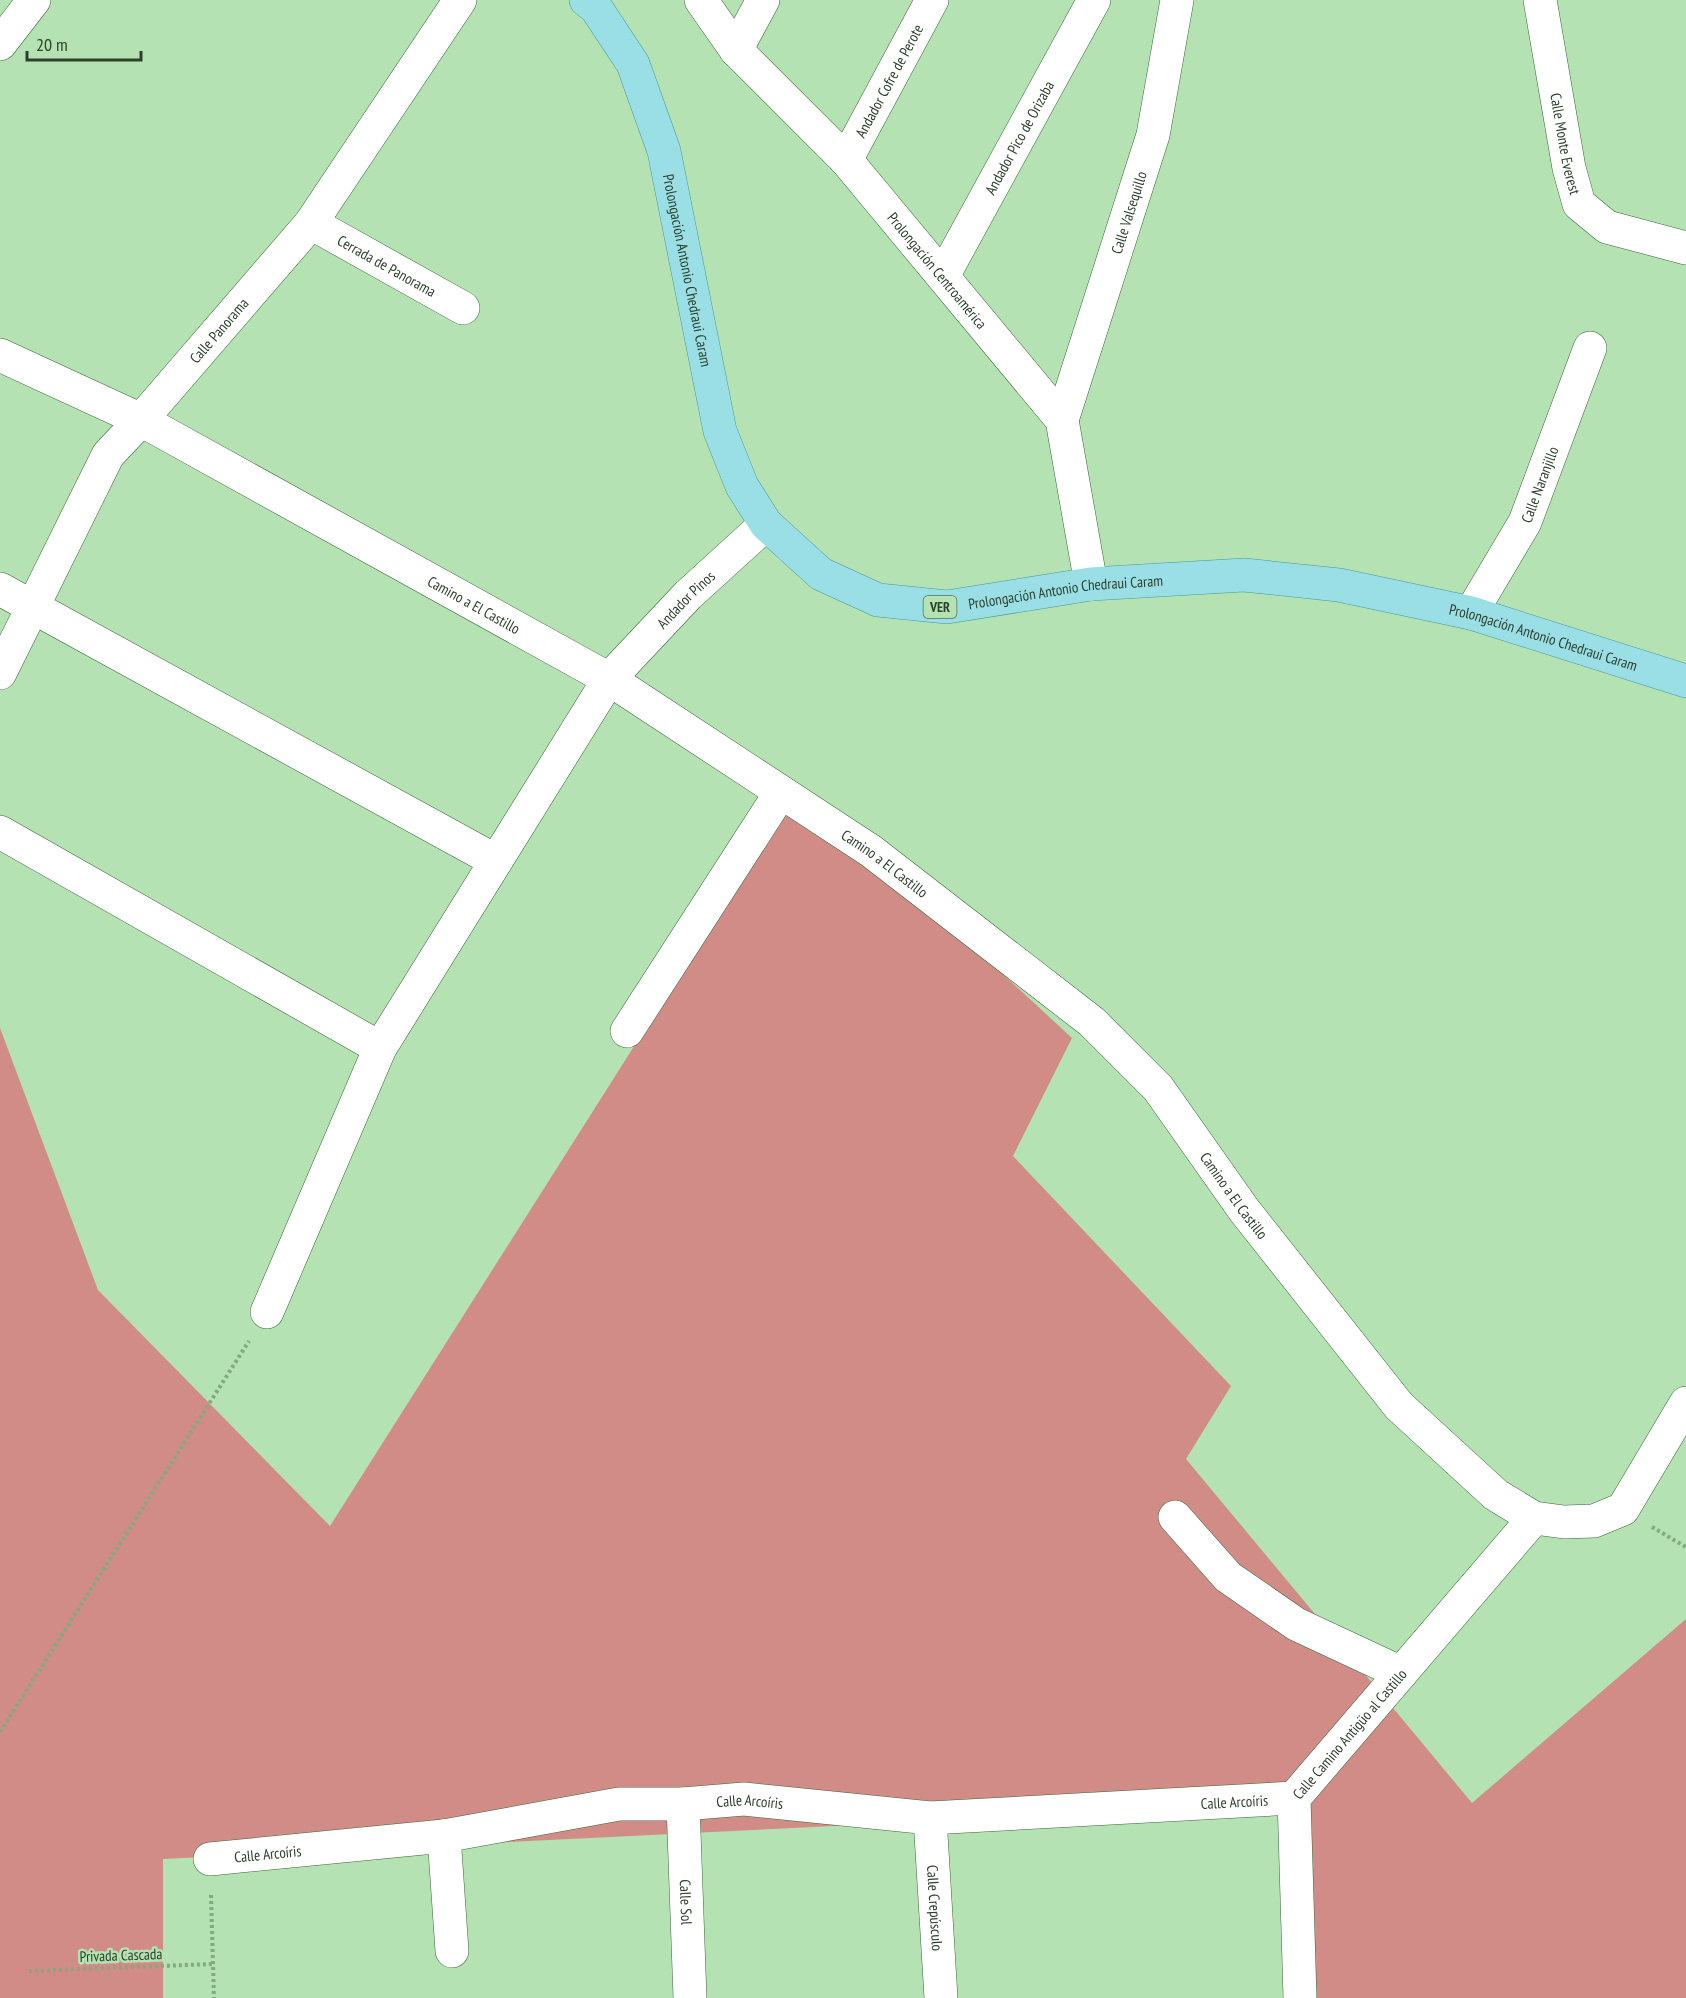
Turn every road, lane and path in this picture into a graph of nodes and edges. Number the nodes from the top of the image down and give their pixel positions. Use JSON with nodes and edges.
{"nodes":[{"id":1,"x":34,"y":0,"type":"edge"},
{"id":2,"x":460,"y":0,"type":"edge"},
{"id":3,"x":586,"y":0,"type":"edge"},
{"id":4,"x":701,"y":0,"type":"edge"},
{"id":5,"x":763,"y":0,"type":"edge"},
{"id":6,"x":932,"y":0,"type":"edge"},
{"id":7,"x":1094,"y":0,"type":"edge"},
{"id":8,"x":1178,"y":0,"type":"edge"},
{"id":9,"x":1540,"y":0,"type":"edge"},
{"id":10,"x":0,"y":44,"type":"edge"},
{"id":11,"x":736,"y":50,"type":"junction"},
{"id":12,"x":846,"y":160,"type":"junction"},
{"id":13,"x":311,"y":223,"type":"junction"},
{"id":14,"x":1686,"y":248,"type":"edge"},
{"id":15,"x":943,"y":276,"type":"junction"},
{"id":16,"x":463,"y":308,"type":"dead end"},
{"id":17,"x":1590,"y":348,"type":"dead end"},
{"id":18,"x":0,"y":355,"type":"edge"},
{"id":19,"x":141,"y":420,"type":"junction"},
{"id":20,"x":1062,"y":420,"type":"junction"},
{"id":21,"x":766,"y":524,"type":"junction"},
{"id":22,"x":1091,"y":584,"type":"junction"},
{"id":23,"x":0,"y":589,"type":"edge"},
{"id":24,"x":33,"y":606,"type":"junction"},
{"id":25,"x":1471,"y":613,"type":"junction"},
{"id":26,"x":0,"y":673,"type":"edge"},
{"id":27,"x":609,"y":679,"type":"junction"},
{"id":28,"x":1686,"y":681,"type":"edge"},
{"id":29,"x":781,"y":792,"type":"junction"},
{"id":30,"x":0,"y":832,"type":"edge"},
{"id":31,"x":496,"y":861,"type":"junction"},
{"id":32,"x":627,"y":1030,"type":"dead end"},
{"id":33,"x":380,"y":1048,"type":"junction"},
{"id":34,"x":267,"y":1312,"type":"joint"},
{"id":35,"x":1686,"y":1403,"type":"edge"},
{"id":36,"x":1175,"y":1517,"type":"dead end"},
{"id":37,"x":1534,"y":1518,"type":"junction"},
{"id":38,"x":1401,"y":1673,"type":"junction"},
{"id":39,"x":0,"y":1732,"type":"edge"},
{"id":40,"x":1294,"y":1798,"type":"junction"},
{"id":41,"x":683,"y":1804,"type":"junction"},
{"id":42,"x":930,"y":1818,"type":"junction"},
{"id":43,"x":444,"y":1836,"type":"junction"},
{"id":44,"x":210,"y":1858,"type":"joint"},
{"id":45,"x":452,"y":1951,"type":"dead end"},
{"id":46,"x":213,"y":1964,"type":"junction"},
{"id":47,"x":29,"y":1971,"type":"dead end"},
{"id":48,"x":214,"y":1998,"type":"edge"},
{"id":49,"x":690,"y":1998,"type":"edge"},
{"id":50,"x":941,"y":1998,"type":"edge"},
{"id":51,"x":1300,"y":1998,"type":"edge"}],
"edges":[{"from":1,"to":10,"type":"street"},
{"from":2,"to":13,"type":"street","name":"Calle Panorama"},
{"from":3,"to":21,"type":"main road","name":"Prolongación Antonio Chedraui Caram","number":"VER"},
{"from":4,"to":11,"type":"street","name":"Prolongación Centroamérica"},
{"from":5,"to":11,"type":"street"},
{"from":6,"to":12,"type":"street","name":"Andador Cofre de Perote"},
{"from":7,"to":15,"type":"street","name":"Andador Pico de Orizaba"},
{"from":8,"to":20,"type":"street","name":"Calle Valsequillo"},
{"from":9,"to":14,"type":"street","name":"Calle Monte Everest"},
{"from":11,"to":12,"type":"street","name":"Prolongación Centroamérica"},
{"from":12,"to":15,"type":"street","name":"Prolongación Centroamérica"},
{"from":13,"to":16,"type":"street","name":"Cerrada de Panorama"},
{"from":13,"to":19,"type":"street","name":"Calle Panorama"},
{"from":15,"to":20,"type":"street","name":"Prolongación Centroamérica"},
{"from":17,"to":25,"type":"street","name":"Calle Naranjillo"},
{"from":18,"to":19,"type":"street","name":"Camino a El Castillo"},
{"from":19,"to":24,"type":"street","name":"Calle Panorama"},
{"from":19,"to":27,"type":"street","name":"Camino a El Castillo"},
{"from":20,"to":22,"type":"street","name":"Prolongación Centroamérica"},
{"from":21,"to":22,"type":"main road","name":"Prolongación Antonio Chedraui Caram","number":"VER"},
{"from":21,"to":27,"type":"street","name":"Andador Pinos"},
{"from":22,"to":25,"type":"main road","name":"Prolongación Antonio Chedraui Caram","number":"VER"},
{"from":23,"to":24,"type":"street"},
{"from":24,"to":26,"type":"street","name":"Calle Panorama"},
{"from":24,"to":31,"type":"street"},
{"from":25,"to":28,"type":"main road","name":"Prolongación Antonio Chedraui Caram","number":"VER"},
{"from":27,"to":29,"type":"street","name":"Camino a El Castillo"},
{"from":27,"to":31,"type":"street","name":"Andador Pinos"},
{"from":29,"to":32,"type":"street"},
{"from":29,"to":37,"type":"street","name":"Camino a El Castillo"},
{"from":30,"to":33,"type":"street"},
{"from":31,"to":33,"type":"street","name":"Andador Pinos"},
{"from":33,"to":34,"type":"street","name":"Andador Pinos"},
{"from":34,"to":39,"type":"path"},
{"from":35,"to":37,"type":"street","name":"Camino a El Castillo"},
{"from":36,"to":38,"type":"street"},
{"from":37,"to":38,"type":"street","name":"Calle Camino Antigüo al Castillo"},
{"from":38,"to":40,"type":"street","name":"Calle Camino Antigüo al Castillo"},
{"from":40,"to":42,"type":"street","name":"Calle Arcoíris"},
{"from":40,"to":51,"type":"street","name":"Calle Camino Antigüo al Castillo"},
{"from":41,"to":42,"type":"street","name":"Calle Arcoíris"},
{"from":41,"to":43,"type":"street","name":"Calle Arcoíris"},
{"from":41,"to":49,"type":"street","name":"Calle Sol"},
{"from":42,"to":50,"type":"street","name":"Calle Crepúsculo"},
{"from":43,"to":44,"type":"street","name":"Calle Arcoíris"},
{"from":43,"to":45,"type":"street"},
{"from":44,"to":46,"type":"path"},
{"from":46,"to":47,"type":"path","name":"Privada Cascada"},
{"from":46,"to":48,"type":"path"}]}
